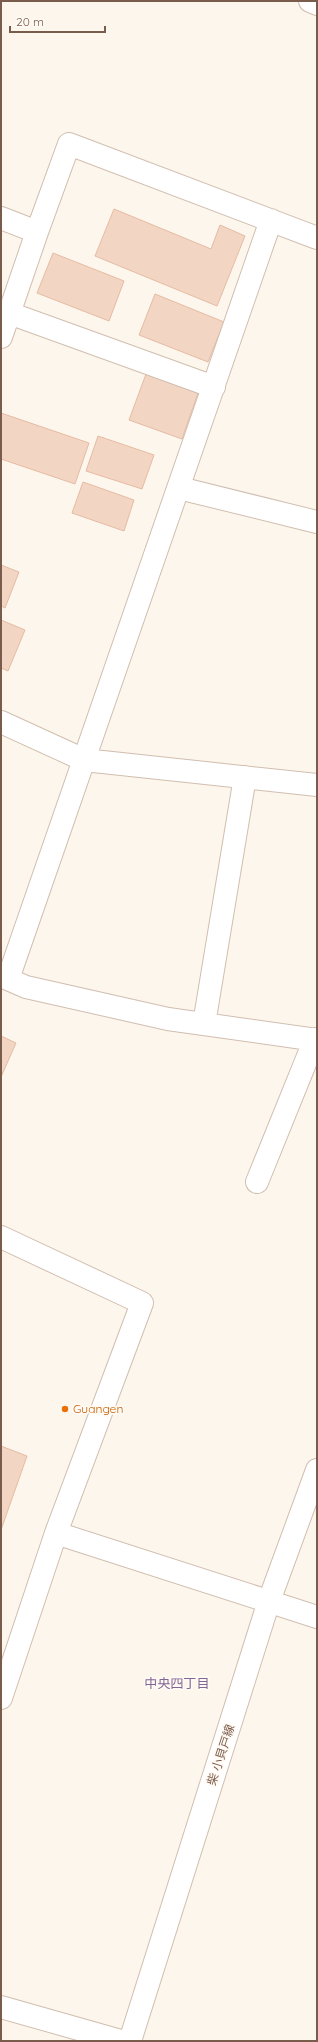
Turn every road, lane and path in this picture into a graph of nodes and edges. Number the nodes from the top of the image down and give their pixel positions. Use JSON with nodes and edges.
{"nodes":[{"id":1,"x":310,"y":1,"type":"edge"},
{"id":2,"x":317,"y":4,"type":"edge"},
{"id":3,"x":1,"y":218,"type":"edge"},
{"id":4,"x":271,"y":220,"type":"junction"},
{"id":5,"x":37,"y":232,"type":"junction"},
{"id":6,"x":317,"y":238,"type":"edge"},
{"id":7,"x":9,"y":314,"type":"junction"},
{"id":8,"x":1,"y":338,"type":"edge"},
{"id":9,"x":214,"y":387,"type":"junction"},
{"id":10,"x":179,"y":488,"type":"junction"},
{"id":11,"x":317,"y":522,"type":"edge"},
{"id":12,"x":1,"y":722,"type":"edge"},
{"id":13,"x":84,"y":760,"type":"junction"},
{"id":14,"x":245,"y":777,"type":"junction"},
{"id":15,"x":317,"y":785,"type":"edge"},
{"id":16,"x":4,"y":977,"type":"edge"},
{"id":17,"x":204,"y":1024,"type":"junction"},
{"id":18,"x":316,"y":1040,"type":"edge"},
{"id":19,"x":257,"y":1182,"type":"dead end"},
{"id":20,"x":1,"y":1237,"type":"edge"},
{"id":21,"x":317,"y":1470,"type":"edge"},
{"id":22,"x":56,"y":1533,"type":"junction"},
{"id":23,"x":269,"y":1601,"type":"junction"},
{"id":24,"x":317,"y":1617,"type":"edge"},
{"id":25,"x":1,"y":1698,"type":"edge"},
{"id":26,"x":1,"y":2007,"type":"edge"},
{"id":27,"x":121,"y":2041,"type":"edge"},
{"id":28,"x":130,"y":2041,"type":"edge"}],
"edges":[{"from":1,"to":2,"type":"street"},
{"from":3,"to":5,"type":"street"},
{"from":4,"to":5,"type":"street"},
{"from":4,"to":6,"type":"street"},
{"from":4,"to":9,"type":"street"},
{"from":5,"to":7,"type":"street"},
{"from":7,"to":8,"type":"street"},
{"from":7,"to":9,"type":"street"},
{"from":9,"to":10,"type":"street"},
{"from":10,"to":11,"type":"street"},
{"from":10,"to":13,"type":"street"},
{"from":12,"to":13,"type":"street"},
{"from":13,"to":14,"type":"street"},
{"from":13,"to":16,"type":"street"},
{"from":14,"to":15,"type":"street"},
{"from":14,"to":17,"type":"street"},
{"from":16,"to":17,"type":"street"},
{"from":17,"to":18,"type":"street"},
{"from":18,"to":19,"type":"street"},
{"from":20,"to":22,"type":"street"},
{"from":21,"to":23,"type":"street","name":"柴 小貝戸線"},
{"from":22,"to":23,"type":"street"},
{"from":22,"to":25,"type":"street"},
{"from":23,"to":24,"type":"street"},
{"from":23,"to":28,"type":"street","name":"柴 小貝戸線"},
{"from":26,"to":27,"type":"street"}]}
